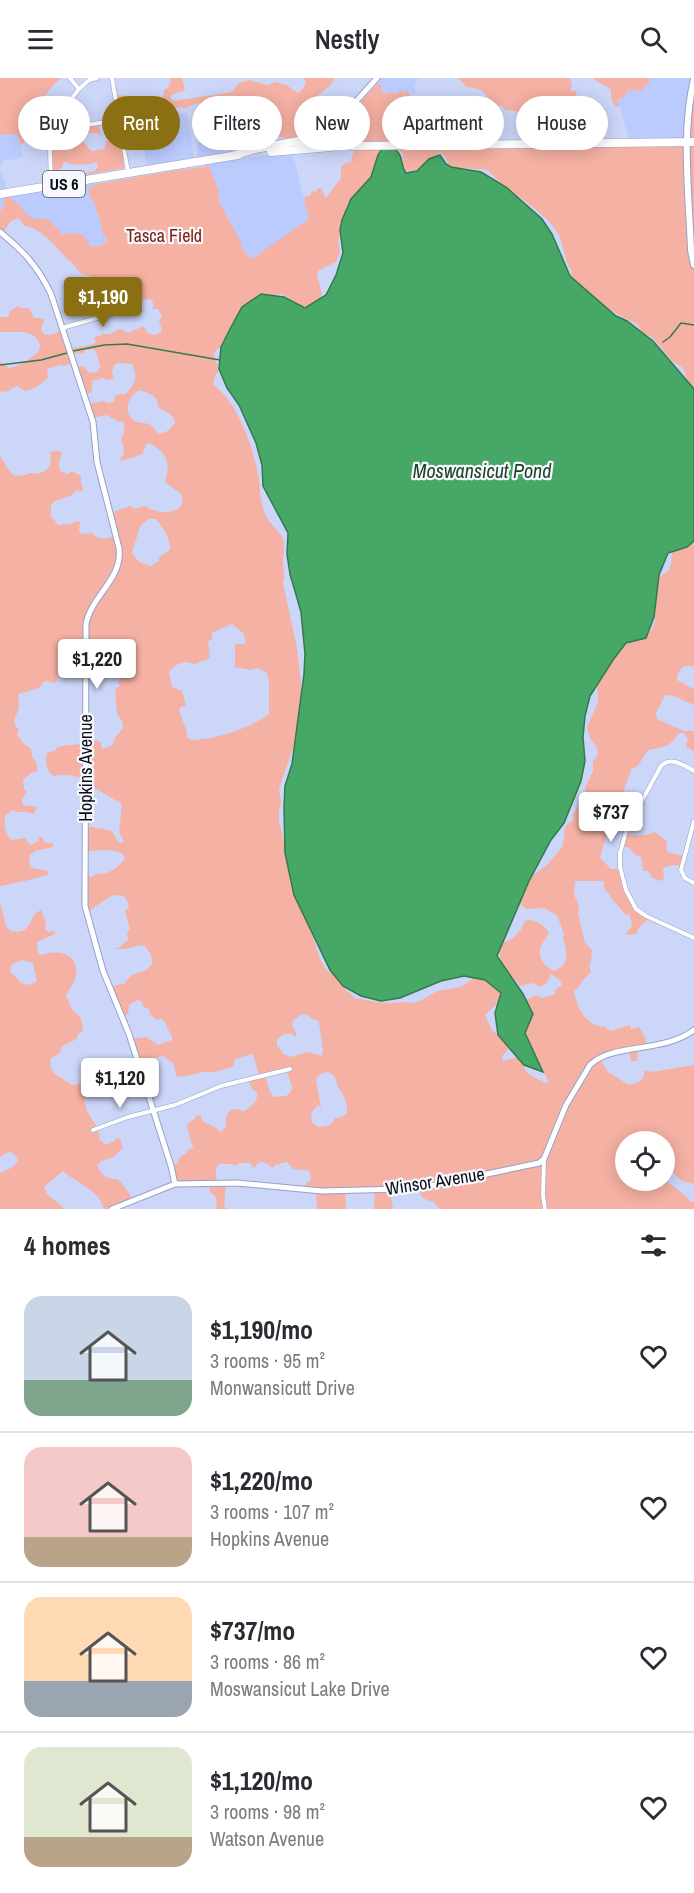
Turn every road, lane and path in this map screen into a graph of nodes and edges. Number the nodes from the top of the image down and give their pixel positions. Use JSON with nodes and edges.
{"nodes":[{"id":1,"x":70,"y":78,"type":"edge"},
{"id":2,"x":97,"y":78,"type":"edge"},
{"id":3,"x":112,"y":78,"type":"edge"},
{"id":4,"x":377,"y":78,"type":"edge"},
{"id":5,"x":694,"y":79,"type":"edge"},
{"id":6,"x":79,"y":88,"type":"junction"},
{"id":7,"x":73,"y":96,"type":"edge"},
{"id":8,"x":116,"y":96,"type":"edge"},
{"id":9,"x":360,"y":96,"type":"edge"},
{"id":10,"x":691,"y":142,"type":"edge"},
{"id":11,"x":294,"y":143,"type":"edge"},
{"id":12,"x":370,"y":146,"type":"edge"},
{"id":13,"x":293,"y":149,"type":"edge"},
{"id":14,"x":51,"y":150,"type":"edge"},
{"id":15,"x":125,"y":150,"type":"edge"},
{"id":16,"x":235,"y":155,"type":"junction"},
{"id":17,"x":129,"y":173,"type":"junction"},
{"id":18,"x":51,"y":186,"type":"junction"},
{"id":19,"x":0,"y":194,"type":"edge"},
{"id":20,"x":0,"y":232,"type":"edge"},
{"id":21,"x":694,"y":265,"type":"edge"},
{"id":22,"x":139,"y":306,"type":"dead end"},
{"id":23,"x":62,"y":328,"type":"junction"},
{"id":24,"x":694,"y":771,"type":"edge"},
{"id":25,"x":694,"y":821,"type":"edge"},
{"id":26,"x":694,"y":884,"type":"edge"},
{"id":27,"x":694,"y":938,"type":"edge"},
{"id":28,"x":694,"y":1030,"type":"edge"},
{"id":29,"x":290,"y":1069,"type":"dead end"},
{"id":30,"x":154,"y":1111,"type":"junction"},
{"id":31,"x":93,"y":1130,"type":"dead end"},
{"id":32,"x":544,"y":1159,"type":"junction"},
{"id":33,"x":175,"y":1184,"type":"junction"},
{"id":34,"x":111,"y":1209,"type":"edge"},
{"id":35,"x":545,"y":1209,"type":"edge"}],
"edges":[{"from":1,"to":6,"type":"street"},
{"from":2,"to":6,"type":"street"},
{"from":3,"to":8,"type":"street"},
{"from":4,"to":9,"type":"street"},
{"from":5,"to":10,"type":"main road"},
{"from":6,"to":7,"type":"street"},
{"from":10,"to":12,"type":"highway","number":"US 6"},
{"from":10,"to":21,"type":"main road"},
{"from":11,"to":16,"type":"highway","number":"US 6"},
{"from":13,"to":16,"type":"highway","number":"US 6"},
{"from":14,"to":18,"type":"street"},
{"from":15,"to":17,"type":"street"},
{"from":16,"to":17,"type":"highway","number":"US 6"},
{"from":17,"to":18,"type":"highway","number":"US 6"},
{"from":18,"to":19,"type":"highway","number":"US 6"},
{"from":20,"to":23,"type":"street","name":"Hopkins Avenue"},
{"from":22,"to":23,"type":"street"},
{"from":23,"to":30,"type":"street","name":"Hopkins Avenue"},
{"from":24,"to":27,"type":"street"},
{"from":25,"to":26,"type":"street"},
{"from":28,"to":32,"type":"street"},
{"from":29,"to":30,"type":"street"},
{"from":30,"to":31,"type":"street"},
{"from":30,"to":33,"type":"street","name":"Hopkins Avenue"},
{"from":32,"to":33,"type":"street","name":"Winsor Avenue"},
{"from":32,"to":35,"type":"street"},
{"from":33,"to":34,"type":"street","name":"Winsor Avenue"}]}
